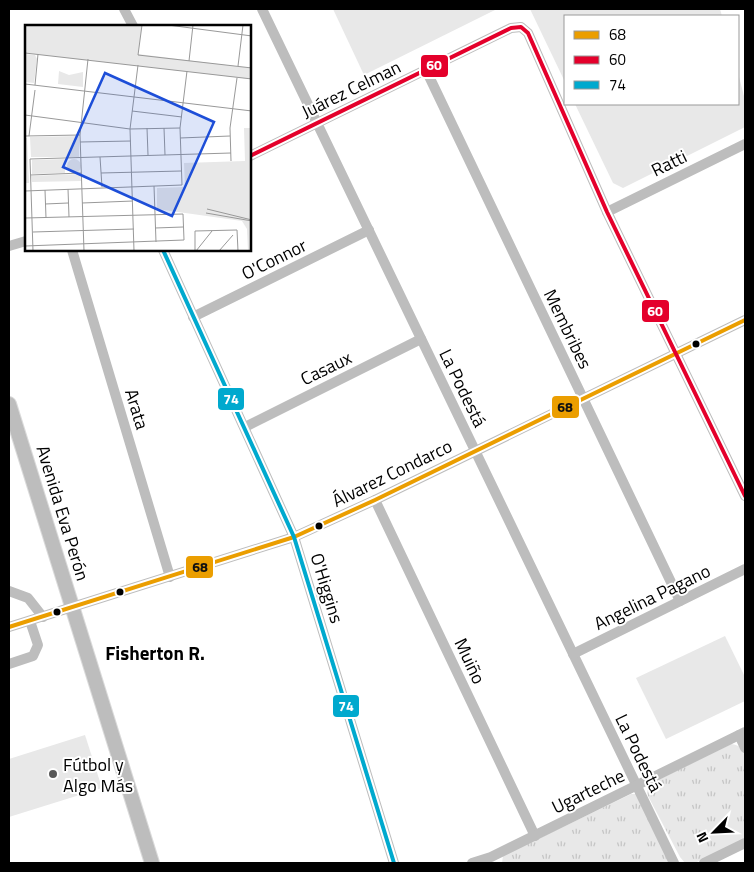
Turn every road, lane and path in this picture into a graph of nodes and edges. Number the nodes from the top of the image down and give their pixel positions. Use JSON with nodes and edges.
{"nodes":[{"id":1,"x":124,"y":9,"type":"edge"},
{"id":2,"x":262,"y":9,"type":"edge"},
{"id":3,"x":132,"y":25,"type":"edge"},
{"id":4,"x":426,"y":70,"type":"junction"},
{"id":5,"x":317,"y":122,"type":"junction"},
{"id":6,"x":745,"y":144,"type":"edge"},
{"id":7,"x":251,"y":155,"type":"edge"},
{"id":8,"x":607,"y":212,"type":"junction"},
{"id":9,"x":369,"y":230,"type":"junction"},
{"id":10,"x":25,"y":241,"type":"edge"},
{"id":11,"x":9,"y":246,"type":"edge"},
{"id":12,"x":72,"y":251,"type":"edge"},
{"id":13,"x":163,"y":251,"type":"edge"},
{"id":14,"x":193,"y":317,"type":"junction"},
{"id":15,"x":745,"y":320,"type":"edge"},
{"id":16,"x":421,"y":339,"type":"junction"},
{"id":17,"x":676,"y":353,"type":"junction"},
{"id":18,"x":583,"y":399,"type":"junction"},
{"id":19,"x":9,"y":404,"type":"edge"},
{"id":20,"x":245,"y":427,"type":"junction"},
{"id":21,"x":13,"y":432,"type":"edge"},
{"id":22,"x":475,"y":451,"type":"junction"},
{"id":23,"x":745,"y":496,"type":"edge"},
{"id":24,"x":376,"y":500,"type":"junction"},
{"id":25,"x":294,"y":537,"type":"junction"},
{"id":26,"x":745,"y":569,"type":"edge"},
{"id":27,"x":170,"y":577,"type":"junction"},
{"id":28,"x":9,"y":591,"type":"edge"},
{"id":29,"x":680,"y":601,"type":"junction"},
{"id":30,"x":72,"y":608,"type":"junction"},
{"id":31,"x":43,"y":617,"type":"junction"},
{"id":32,"x":30,"y":620,"type":"junction"},
{"id":33,"x":9,"y":627,"type":"edge"},
{"id":34,"x":573,"y":654,"type":"junction"},
{"id":35,"x":9,"y":664,"type":"edge"},
{"id":36,"x":742,"y":734,"type":"edge"},
{"id":37,"x":745,"y":748,"type":"edge"},
{"id":38,"x":636,"y":785,"type":"junction"},
{"id":39,"x":535,"y":836,"type":"junction"},
{"id":40,"x":745,"y":843,"type":"edge"},
{"id":41,"x":493,"y":860,"type":"edge"},
{"id":42,"x":152,"y":863,"type":"edge"},
{"id":43,"x":394,"y":863,"type":"edge"},
{"id":44,"x":472,"y":863,"type":"edge"},
{"id":45,"x":674,"y":863,"type":"edge"},
{"id":46,"x":704,"y":863,"type":"edge"}],
"edges":[{"from":1,"to":3,"type":"street"},
{"from":2,"to":5,"type":"street","name":"La Podestá"},
{"from":4,"to":5,"type":"street","name":"Juárez Celman"},
{"from":4,"to":8,"type":"street","name":"Juárez Celman"},
{"from":4,"to":18,"type":"street","name":"Membribes"},
{"from":5,"to":7,"type":"street","name":"Juárez Celman"},
{"from":5,"to":9,"type":"street","name":"La Podestá"},
{"from":6,"to":8,"type":"street","name":"Ratti"},
{"from":8,"to":17,"type":"street"},
{"from":9,"to":14,"type":"street","name":"O'Connor"},
{"from":9,"to":16,"type":"street","name":"La Podestá"},
{"from":10,"to":11,"type":"street"},
{"from":12,"to":27,"type":"street","name":"Arata"},
{"from":13,"to":14,"type":"street","name":"O'Higgins"},
{"from":14,"to":20,"type":"street","name":"O'Higgins"},
{"from":15,"to":17,"type":"street","name":"Álvarez Condarco"},
{"from":16,"to":20,"type":"street","name":"Casaux"},
{"from":16,"to":22,"type":"street","name":"La Podestá"},
{"from":17,"to":18,"type":"street","name":"Álvarez Condarco"},
{"from":17,"to":23,"type":"street"},
{"from":18,"to":22,"type":"street","name":"Álvarez Condarco"},
{"from":18,"to":29,"type":"street","name":"Membribes"},
{"from":19,"to":21,"type":"main road","name":"Avenida Eva Perón"},
{"from":20,"to":25,"type":"street","name":"O'Higgins"},
{"from":21,"to":30,"type":"main road","name":"Avenida Eva Perón"},
{"from":22,"to":24,"type":"street","name":"Álvarez Condarco"},
{"from":22,"to":34,"type":"street","name":"La Podestá"},
{"from":24,"to":25,"type":"street","name":"Álvarez Condarco"},
{"from":24,"to":39,"type":"street","name":"Muiño"},
{"from":25,"to":27,"type":"street","name":"Álvarez Condarco"},
{"from":25,"to":43,"type":"street","name":"O'Higgins"},
{"from":26,"to":29,"type":"street","name":"Angelina Pagano"},
{"from":27,"to":30,"type":"street","name":"Álvarez Condarco"},
{"from":28,"to":31,"type":"street"},
{"from":29,"to":34,"type":"street","name":"Angelina Pagano"},
{"from":30,"to":31,"type":"street","name":"Álvarez Condarco"},
{"from":30,"to":42,"type":"main road","name":"Avenida Eva Perón"},
{"from":31,"to":32,"type":"street","name":"Álvarez Condarco"},
{"from":32,"to":33,"type":"street","name":"Álvarez Condarco"},
{"from":32,"to":35,"type":"street"},
{"from":34,"to":38,"type":"street","name":"La Podestá"},
{"from":36,"to":37,"type":"street"},
{"from":36,"to":38,"type":"street","name":"Ugarteche"},
{"from":38,"to":39,"type":"street","name":"Ugarteche"},
{"from":38,"to":45,"type":"street","name":"La Podestá"},
{"from":39,"to":41,"type":"street","name":"Ugarteche"},
{"from":40,"to":46,"type":"street"},
{"from":41,"to":44,"type":"street","name":"Ugarteche"}]}
